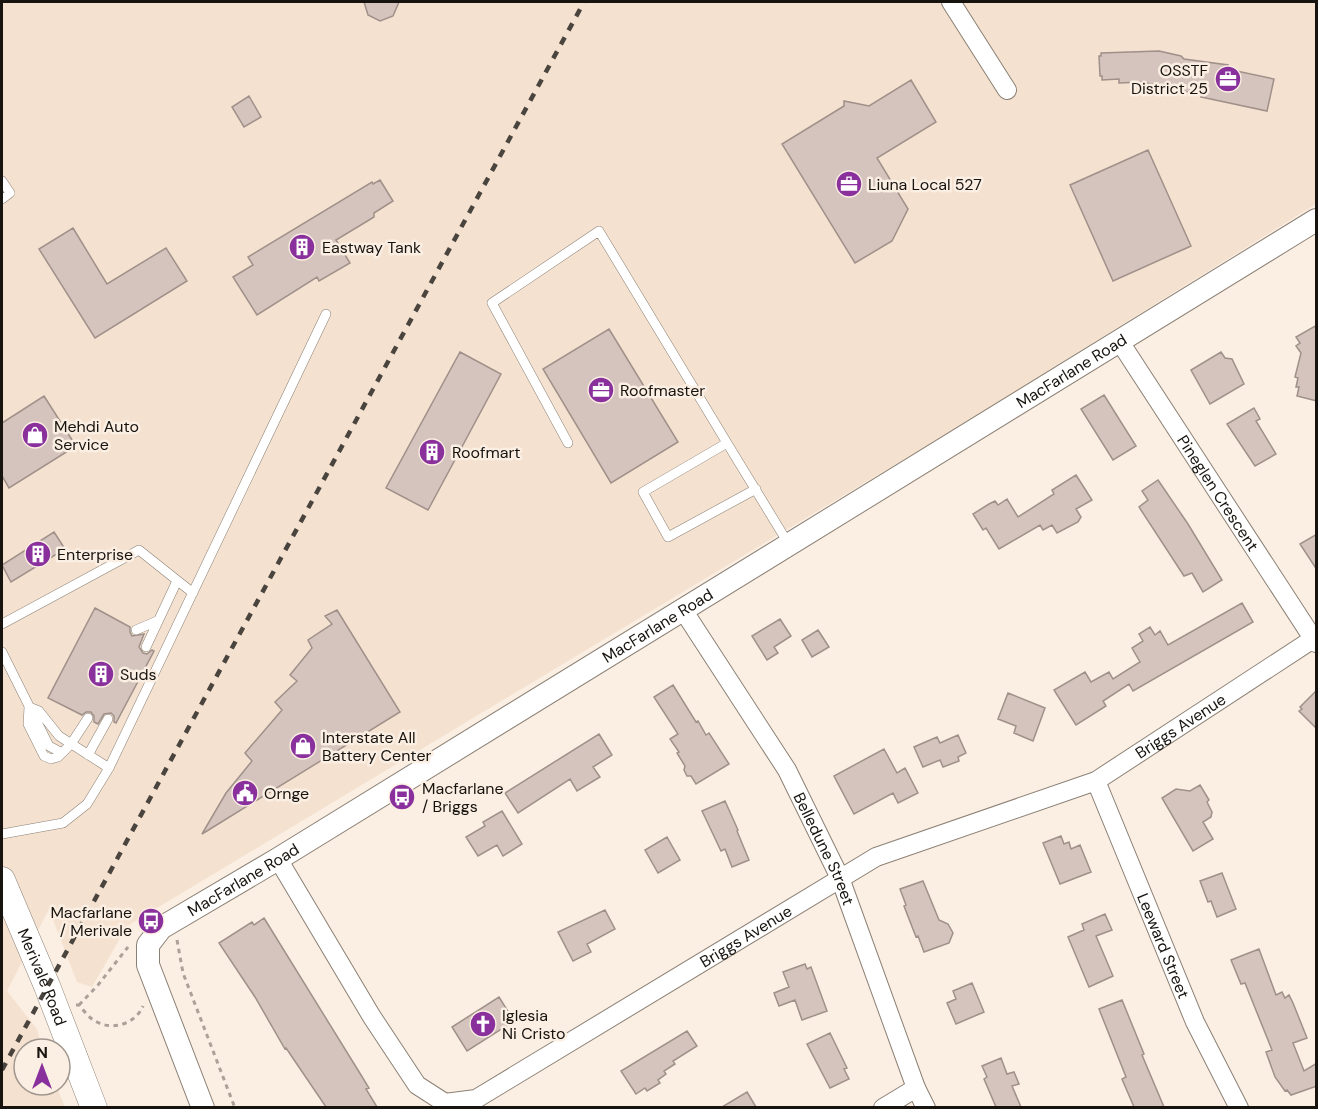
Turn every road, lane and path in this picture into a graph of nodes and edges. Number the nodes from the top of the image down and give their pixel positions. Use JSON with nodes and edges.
{"nodes":[{"id":1,"x":951,"y":2,"type":"edge"},
{"id":2,"x":1007,"y":90,"type":"dead end"},
{"id":3,"x":2,"y":181,"type":"edge"},
{"id":4,"x":2,"y":199,"type":"edge"},
{"id":5,"x":1317,"y":220,"type":"edge"},
{"id":6,"x":326,"y":314,"type":"dead end"},
{"id":7,"x":1120,"y":342,"type":"junction"},
{"id":8,"x":568,"y":443,"type":"dead end"},
{"id":9,"x":727,"y":443,"type":"junction"},
{"id":10,"x":756,"y":489,"type":"junction"},
{"id":11,"x":789,"y":545,"type":"junction"},
{"id":12,"x":177,"y":580,"type":"junction"},
{"id":13,"x":193,"y":593,"type":"junction"},
{"id":14,"x":683,"y":610,"type":"junction"},
{"id":15,"x":157,"y":621,"type":"junction"},
{"id":16,"x":2,"y":624,"type":"edge"},
{"id":17,"x":136,"y":630,"type":"dead end"},
{"id":18,"x":1315,"y":641,"type":"edge"},
{"id":19,"x":146,"y":647,"type":"dead end"},
{"id":20,"x":2,"y":652,"type":"edge"},
{"id":21,"x":29,"y":706,"type":"junction"},
{"id":22,"x":88,"y":718,"type":"dead end"},
{"id":23,"x":108,"y":719,"type":"dead end"},
{"id":24,"x":71,"y":744,"type":"junction"},
{"id":25,"x":88,"y":755,"type":"junction"},
{"id":26,"x":109,"y":768,"type":"junction"},
{"id":27,"x":1096,"y":781,"type":"junction"},
{"id":28,"x":2,"y":834,"type":"edge"},
{"id":29,"x":278,"y":859,"type":"junction"},
{"id":30,"x":840,"y":878,"type":"junction"},
{"id":31,"x":2,"y":880,"type":"edge"},
{"id":32,"x":177,"y":918,"type":"junction"},
{"id":33,"x":134,"y":940,"type":"dead end"},
{"id":34,"x":154,"y":978,"type":"junction"},
{"id":35,"x":53,"y":1004,"type":"junction"},
{"id":36,"x":79,"y":1005,"type":"junction"},
{"id":37,"x":916,"y":1088,"type":"junction"},
{"id":38,"x":94,"y":1107,"type":"edge"},
{"id":39,"x":203,"y":1107,"type":"edge"},
{"id":40,"x":235,"y":1107,"type":"edge"},
{"id":41,"x":883,"y":1107,"type":"edge"},
{"id":42,"x":926,"y":1107,"type":"edge"},
{"id":43,"x":1239,"y":1107,"type":"edge"}],
"edges":[{"from":1,"to":2,"type":"street"},
{"from":3,"to":4,"type":"lane"},
{"from":5,"to":7,"type":"street","name":"MacFarlane Road"},
{"from":6,"to":13,"type":"lane"},
{"from":7,"to":11,"type":"street","name":"MacFarlane Road"},
{"from":7,"to":18,"type":"street","name":"Pineglen Crescent"},
{"from":8,"to":9,"type":"lane"},
{"from":9,"to":10,"type":"lane"},
{"from":9,"to":10,"type":"lane"},
{"from":10,"to":11,"type":"lane"},
{"from":11,"to":14,"type":"street","name":"MacFarlane Road"},
{"from":12,"to":13,"type":"lane"},
{"from":12,"to":15,"type":"lane"},
{"from":12,"to":16,"type":"lane"},
{"from":13,"to":26,"type":"lane"},
{"from":14,"to":29,"type":"street","name":"MacFarlane Road"},
{"from":14,"to":30,"type":"street","name":"Belledune Street"},
{"from":15,"to":17,"type":"lane"},
{"from":15,"to":19,"type":"lane"},
{"from":18,"to":27,"type":"street","name":"Briggs Avenue"},
{"from":20,"to":21,"type":"lane"},
{"from":21,"to":24,"type":"lane"},
{"from":21,"to":24,"type":"lane"},
{"from":22,"to":24,"type":"lane"},
{"from":23,"to":25,"type":"lane"},
{"from":24,"to":25,"type":"lane"},
{"from":25,"to":26,"type":"lane"},
{"from":26,"to":28,"type":"lane"},
{"from":27,"to":30,"type":"street","name":"Briggs Avenue"},
{"from":27,"to":43,"type":"street","name":"Leeward Street"},
{"from":29,"to":30,"type":"street","name":"Briggs Avenue"},
{"from":29,"to":32,"type":"street","name":"MacFarlane Road"},
{"from":30,"to":37,"type":"street","name":"Belledune Street"},
{"from":31,"to":35,"type":"main road","name":"Merivale Road"},
{"from":32,"to":34,"type":"street","name":"MacFarlane Road"},
{"from":32,"to":40,"type":"path"},
{"from":33,"to":36,"type":"path"},
{"from":34,"to":36,"type":"path"},
{"from":34,"to":39,"type":"street","name":"MacFarlane Road"},
{"from":35,"to":36,"type":"path"},
{"from":35,"to":38,"type":"main road","name":"Merivale Road"},
{"from":37,"to":41,"type":"street"},
{"from":37,"to":42,"type":"street","name":"Belledune Street"}]}
